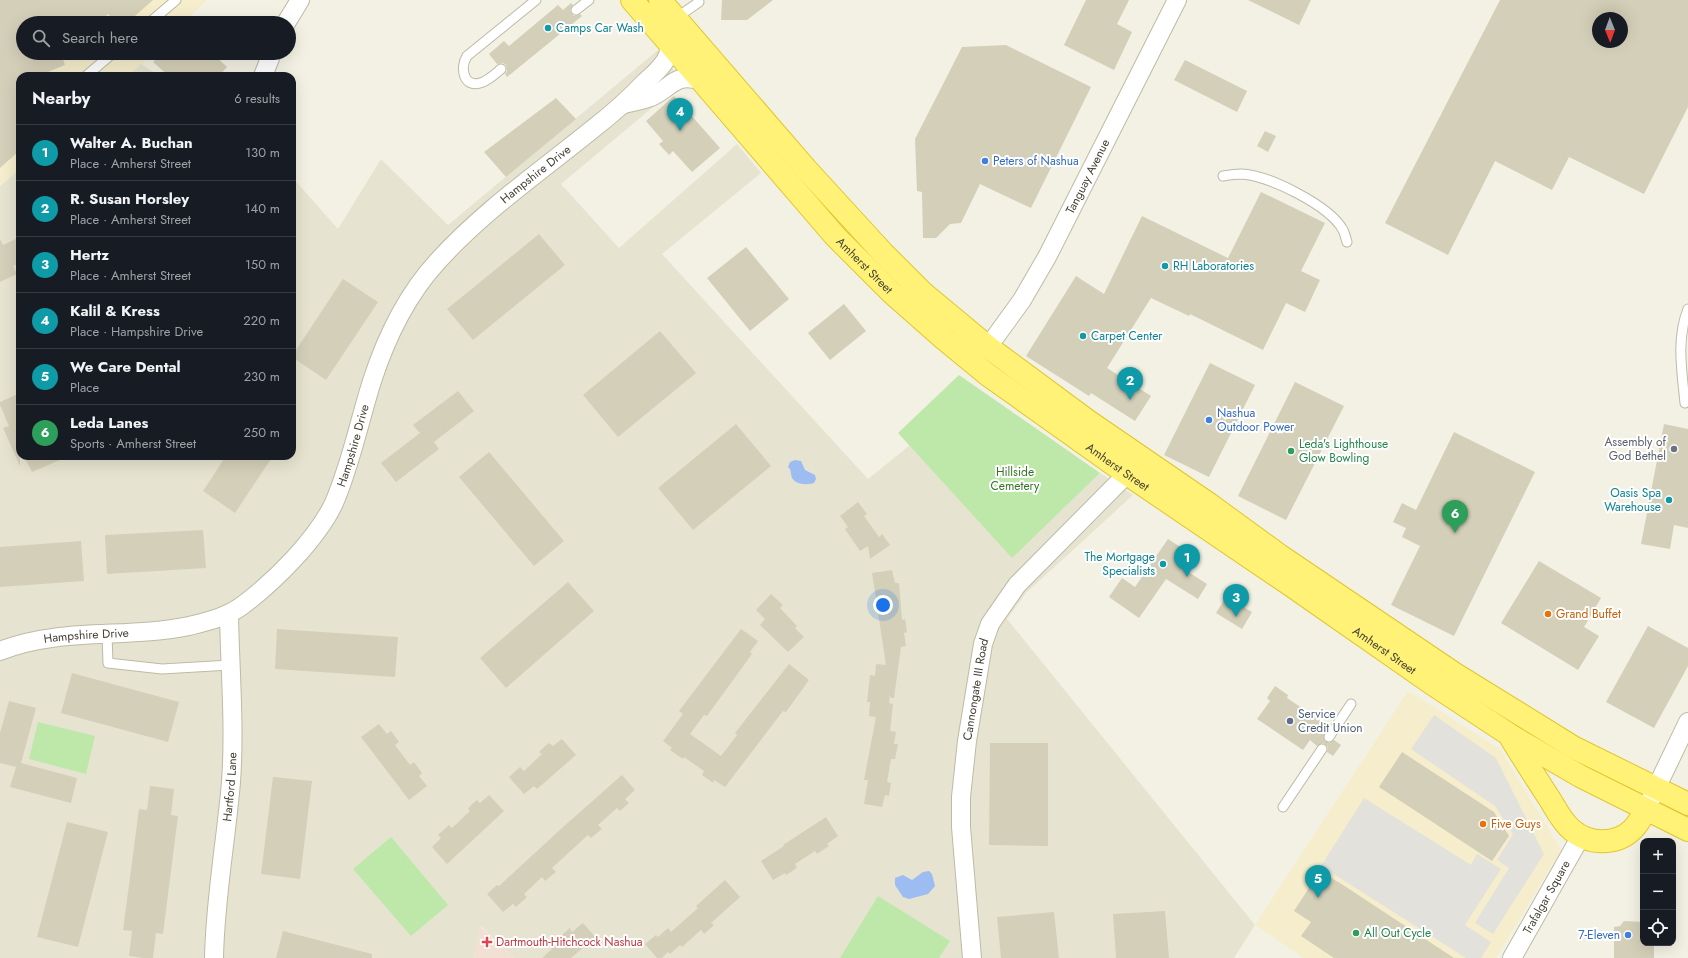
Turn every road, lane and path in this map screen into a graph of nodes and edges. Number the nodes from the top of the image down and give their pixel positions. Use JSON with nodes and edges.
{"nodes":[{"id":1,"x":176,"y":0,"type":"edge"},
{"id":2,"x":300,"y":0,"type":"edge"},
{"id":3,"x":536,"y":0,"type":"edge"},
{"id":4,"x":589,"y":0,"type":"edge"},
{"id":5,"x":632,"y":0,"type":"edge"},
{"id":6,"x":660,"y":0,"type":"edge"},
{"id":7,"x":1176,"y":0,"type":"edge"},
{"id":8,"x":700,"y":2,"type":"dead end"},
{"id":9,"x":576,"y":10,"type":"dead end"},
{"id":10,"x":157,"y":16,"type":"edge"},
{"id":11,"x":290,"y":16,"type":"edge"},
{"id":12,"x":676,"y":18,"type":"junction"},
{"id":13,"x":669,"y":42,"type":"junction"},
{"id":14,"x":105,"y":60,"type":"edge"},
{"id":15,"x":269,"y":60,"type":"edge"},
{"id":16,"x":501,"y":69,"type":"dead end"},
{"id":17,"x":91,"y":72,"type":"edge"},
{"id":18,"x":265,"y":72,"type":"edge"},
{"id":19,"x":702,"y":81,"type":"junction"},
{"id":20,"x":623,"y":105,"type":"junction"},
{"id":21,"x":1223,"y":176,"type":"dead end"},
{"id":22,"x":1347,"y":242,"type":"dead end"},
{"id":23,"x":1688,"y":309,"type":"edge"},
{"id":24,"x":988,"y":347,"type":"junction"},
{"id":25,"x":1685,"y":403,"type":"dead end"},
{"id":26,"x":1127,"y":474,"type":"junction"},
{"id":27,"x":229,"y":615,"type":"junction"},
{"id":28,"x":107,"y":634,"type":"junction"},
{"id":29,"x":0,"y":651,"type":"edge"},
{"id":30,"x":230,"y":665,"type":"junction"},
{"id":31,"x":1351,"y":704,"type":"dead end"},
{"id":32,"x":1688,"y":722,"type":"edge"},
{"id":33,"x":1507,"y":733,"type":"junction"},
{"id":34,"x":1329,"y":737,"type":"dead end"},
{"id":35,"x":1322,"y":749,"type":"dead end"},
{"id":36,"x":1656,"y":788,"type":"junction"},
{"id":37,"x":1688,"y":804,"type":"edge"},
{"id":38,"x":1283,"y":807,"type":"dead end"},
{"id":39,"x":1646,"y":810,"type":"junction"},
{"id":40,"x":1688,"y":830,"type":"edge"},
{"id":41,"x":1581,"y":836,"type":"junction"},
{"id":42,"x":214,"y":958,"type":"edge"},
{"id":43,"x":972,"y":958,"type":"edge"},
{"id":44,"x":1512,"y":958,"type":"edge"}],
"edges":[{"from":1,"to":10,"type":"lane"},
{"from":2,"to":11,"type":"street"},
{"from":3,"to":16,"type":"lane"},
{"from":4,"to":9,"type":"lane"},
{"from":5,"to":13,"type":"highway","name":"Amherst Street"},
{"from":6,"to":12,"type":"highway","name":"Amherst Street"},
{"from":7,"to":24,"type":"street","name":"Tanguay Avenue"},
{"from":8,"to":12,"type":"lane"},
{"from":12,"to":24,"type":"highway","name":"Amherst Street"},
{"from":13,"to":19,"type":"highway","name":"Amherst Street"},
{"from":13,"to":20,"type":"street","name":"Hampshire Drive"},
{"from":14,"to":17,"type":"lane"},
{"from":15,"to":18,"type":"street"},
{"from":19,"to":20,"type":"street","name":"Hampshire Drive"},
{"from":19,"to":26,"type":"highway","name":"Amherst Street"},
{"from":20,"to":27,"type":"street","name":"Hampshire Drive"},
{"from":21,"to":22,"type":"lane"},
{"from":23,"to":25,"type":"lane"},
{"from":24,"to":36,"type":"highway","name":"Amherst Street"},
{"from":26,"to":33,"type":"highway","name":"Amherst Street"},
{"from":26,"to":43,"type":"street","name":"Cannongate III Road"},
{"from":27,"to":28,"type":"street","name":"Hampshire Drive"},
{"from":27,"to":30,"type":"street","name":"Hartford Lane"},
{"from":28,"to":29,"type":"street","name":"Hampshire Drive"},
{"from":28,"to":30,"type":"lane"},
{"from":30,"to":42,"type":"street","name":"Hartford Lane"},
{"from":31,"to":34,"type":"lane"},
{"from":32,"to":36,"type":"street"},
{"from":33,"to":39,"type":"highway","name":"Amherst Street"},
{"from":33,"to":41,"type":"highway"},
{"from":35,"to":38,"type":"lane"},
{"from":36,"to":37,"type":"highway","name":"Amherst Street"},
{"from":36,"to":39,"type":"street"},
{"from":39,"to":40,"type":"highway","name":"Amherst Street"},
{"from":39,"to":41,"type":"highway"},
{"from":41,"to":44,"type":"street","name":"Trafalgar Square"}]}
